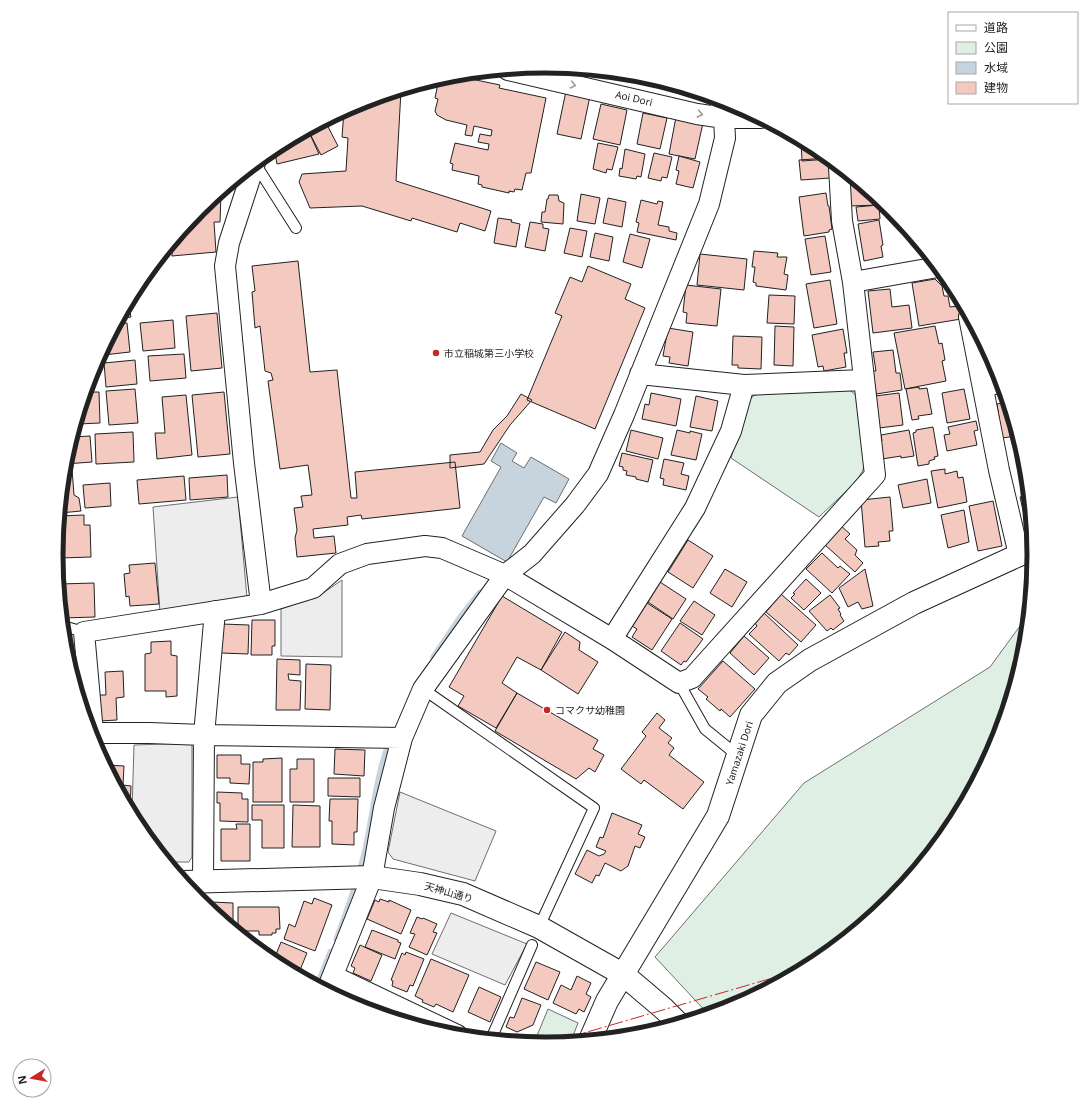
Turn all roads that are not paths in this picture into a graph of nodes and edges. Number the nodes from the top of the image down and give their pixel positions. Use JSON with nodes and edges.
{"nodes":[{"id":1,"x":524,"y":74,"type":"edge"},
{"id":2,"x":722,"y":109,"type":"edge"},
{"id":3,"x":732,"y":111,"type":"edge"},
{"id":4,"x":258,"y":169,"type":"edge"},
{"id":5,"x":252,"y":173,"type":"edge"},
{"id":6,"x":839,"y":174,"type":"edge"},
{"id":7,"x":296,"y":228,"type":"dead end"},
{"id":8,"x":932,"y":268,"type":"edge"},
{"id":9,"x":853,"y":282,"type":"junction"},
{"id":10,"x":979,"y":346,"type":"edge"},
{"id":11,"x":640,"y":374,"type":"junction"},
{"id":12,"x":863,"y":380,"type":"junction"},
{"id":13,"x":744,"y":384,"type":"junction"},
{"id":14,"x":992,"y":385,"type":"edge"},
{"id":15,"x":1026,"y":551,"type":"edge"},
{"id":16,"x":505,"y":575,"type":"junction"},
{"id":17,"x":261,"y":604,"type":"junction"},
{"id":18,"x":215,"y":611,"type":"junction"},
{"id":19,"x":69,"y":628,"type":"edge"},
{"id":20,"x":84,"y":632,"type":"junction"},
{"id":21,"x":612,"y":639,"type":"junction"},
{"id":22,"x":679,"y":683,"type":"junction"},
{"id":23,"x":423,"y":689,"type":"junction"},
{"id":24,"x":92,"y":717,"type":"edge"},
{"id":25,"x":98,"y":733,"type":"edge"},
{"id":26,"x":204,"y":735,"type":"junction"},
{"id":27,"x":402,"y":738,"type":"junction"},
{"id":28,"x":737,"y":755,"type":"junction"},
{"id":29,"x":372,"y":877,"type":"junction"},
{"id":30,"x":194,"y":882,"type":"edge"},
{"id":31,"x":536,"y":936,"type":"junction"},
{"id":32,"x":624,"y":975,"type":"junction"},
{"id":33,"x":330,"y":983,"type":"edge"},
{"id":34,"x":674,"y":1020,"type":"edge"},
{"id":35,"x":426,"y":1022,"type":"edge"},
{"id":36,"x":493,"y":1034,"type":"edge"},
{"id":37,"x":592,"y":1035,"type":"edge"}],
"edges":[{"from":1,"to":2,"type":"street","name":"Aoi Dori","one_way":true},
{"from":2,"to":3,"type":"street","name":"Aoi Dori"},
{"from":2,"to":11,"type":"street"},
{"from":4,"to":7,"type":"lane"},
{"from":5,"to":17,"type":"street"},
{"from":6,"to":9,"type":"street"},
{"from":8,"to":9,"type":"street"},
{"from":9,"to":12,"type":"street"},
{"from":10,"to":14,"type":"street"},
{"from":11,"to":13,"type":"street"},
{"from":11,"to":16,"type":"street"},
{"from":12,"to":13,"type":"street"},
{"from":12,"to":22,"type":"street"},
{"from":13,"to":21,"type":"street"},
{"from":14,"to":15,"type":"street"},
{"from":15,"to":28,"type":"street","name":"Yamazaki Dori"},
{"from":16,"to":17,"type":"street"},
{"from":16,"to":21,"type":"street"},
{"from":16,"to":23,"type":"street"},
{"from":17,"to":18,"type":"street"},
{"from":18,"to":20,"type":"street"},
{"from":18,"to":26,"type":"street"},
{"from":19,"to":20,"type":"lane"},
{"from":20,"to":24,"type":"street"},
{"from":21,"to":22,"type":"street"},
{"from":22,"to":28,"type":"lane"},
{"from":23,"to":27,"type":"street"},
{"from":23,"to":31,"type":"lane"},
{"from":25,"to":26,"type":"street"},
{"from":26,"to":27,"type":"street"},
{"from":26,"to":30,"type":"street"},
{"from":27,"to":29,"type":"street"},
{"from":28,"to":32,"type":"street","name":"Yamazaki Dori"},
{"from":29,"to":30,"type":"street","name":"天神山通り"},
{"from":29,"to":31,"type":"street","name":"天神山通り"},
{"from":29,"to":33,"type":"street"},
{"from":31,"to":32,"type":"street","name":"天神山通り"},
{"from":31,"to":36,"type":"lane"},
{"from":32,"to":34,"type":"street","name":"天神山通り"},
{"from":32,"to":37,"type":"street","name":"Yamazaki Dori"},
{"from":33,"to":35,"type":"street"}]}
